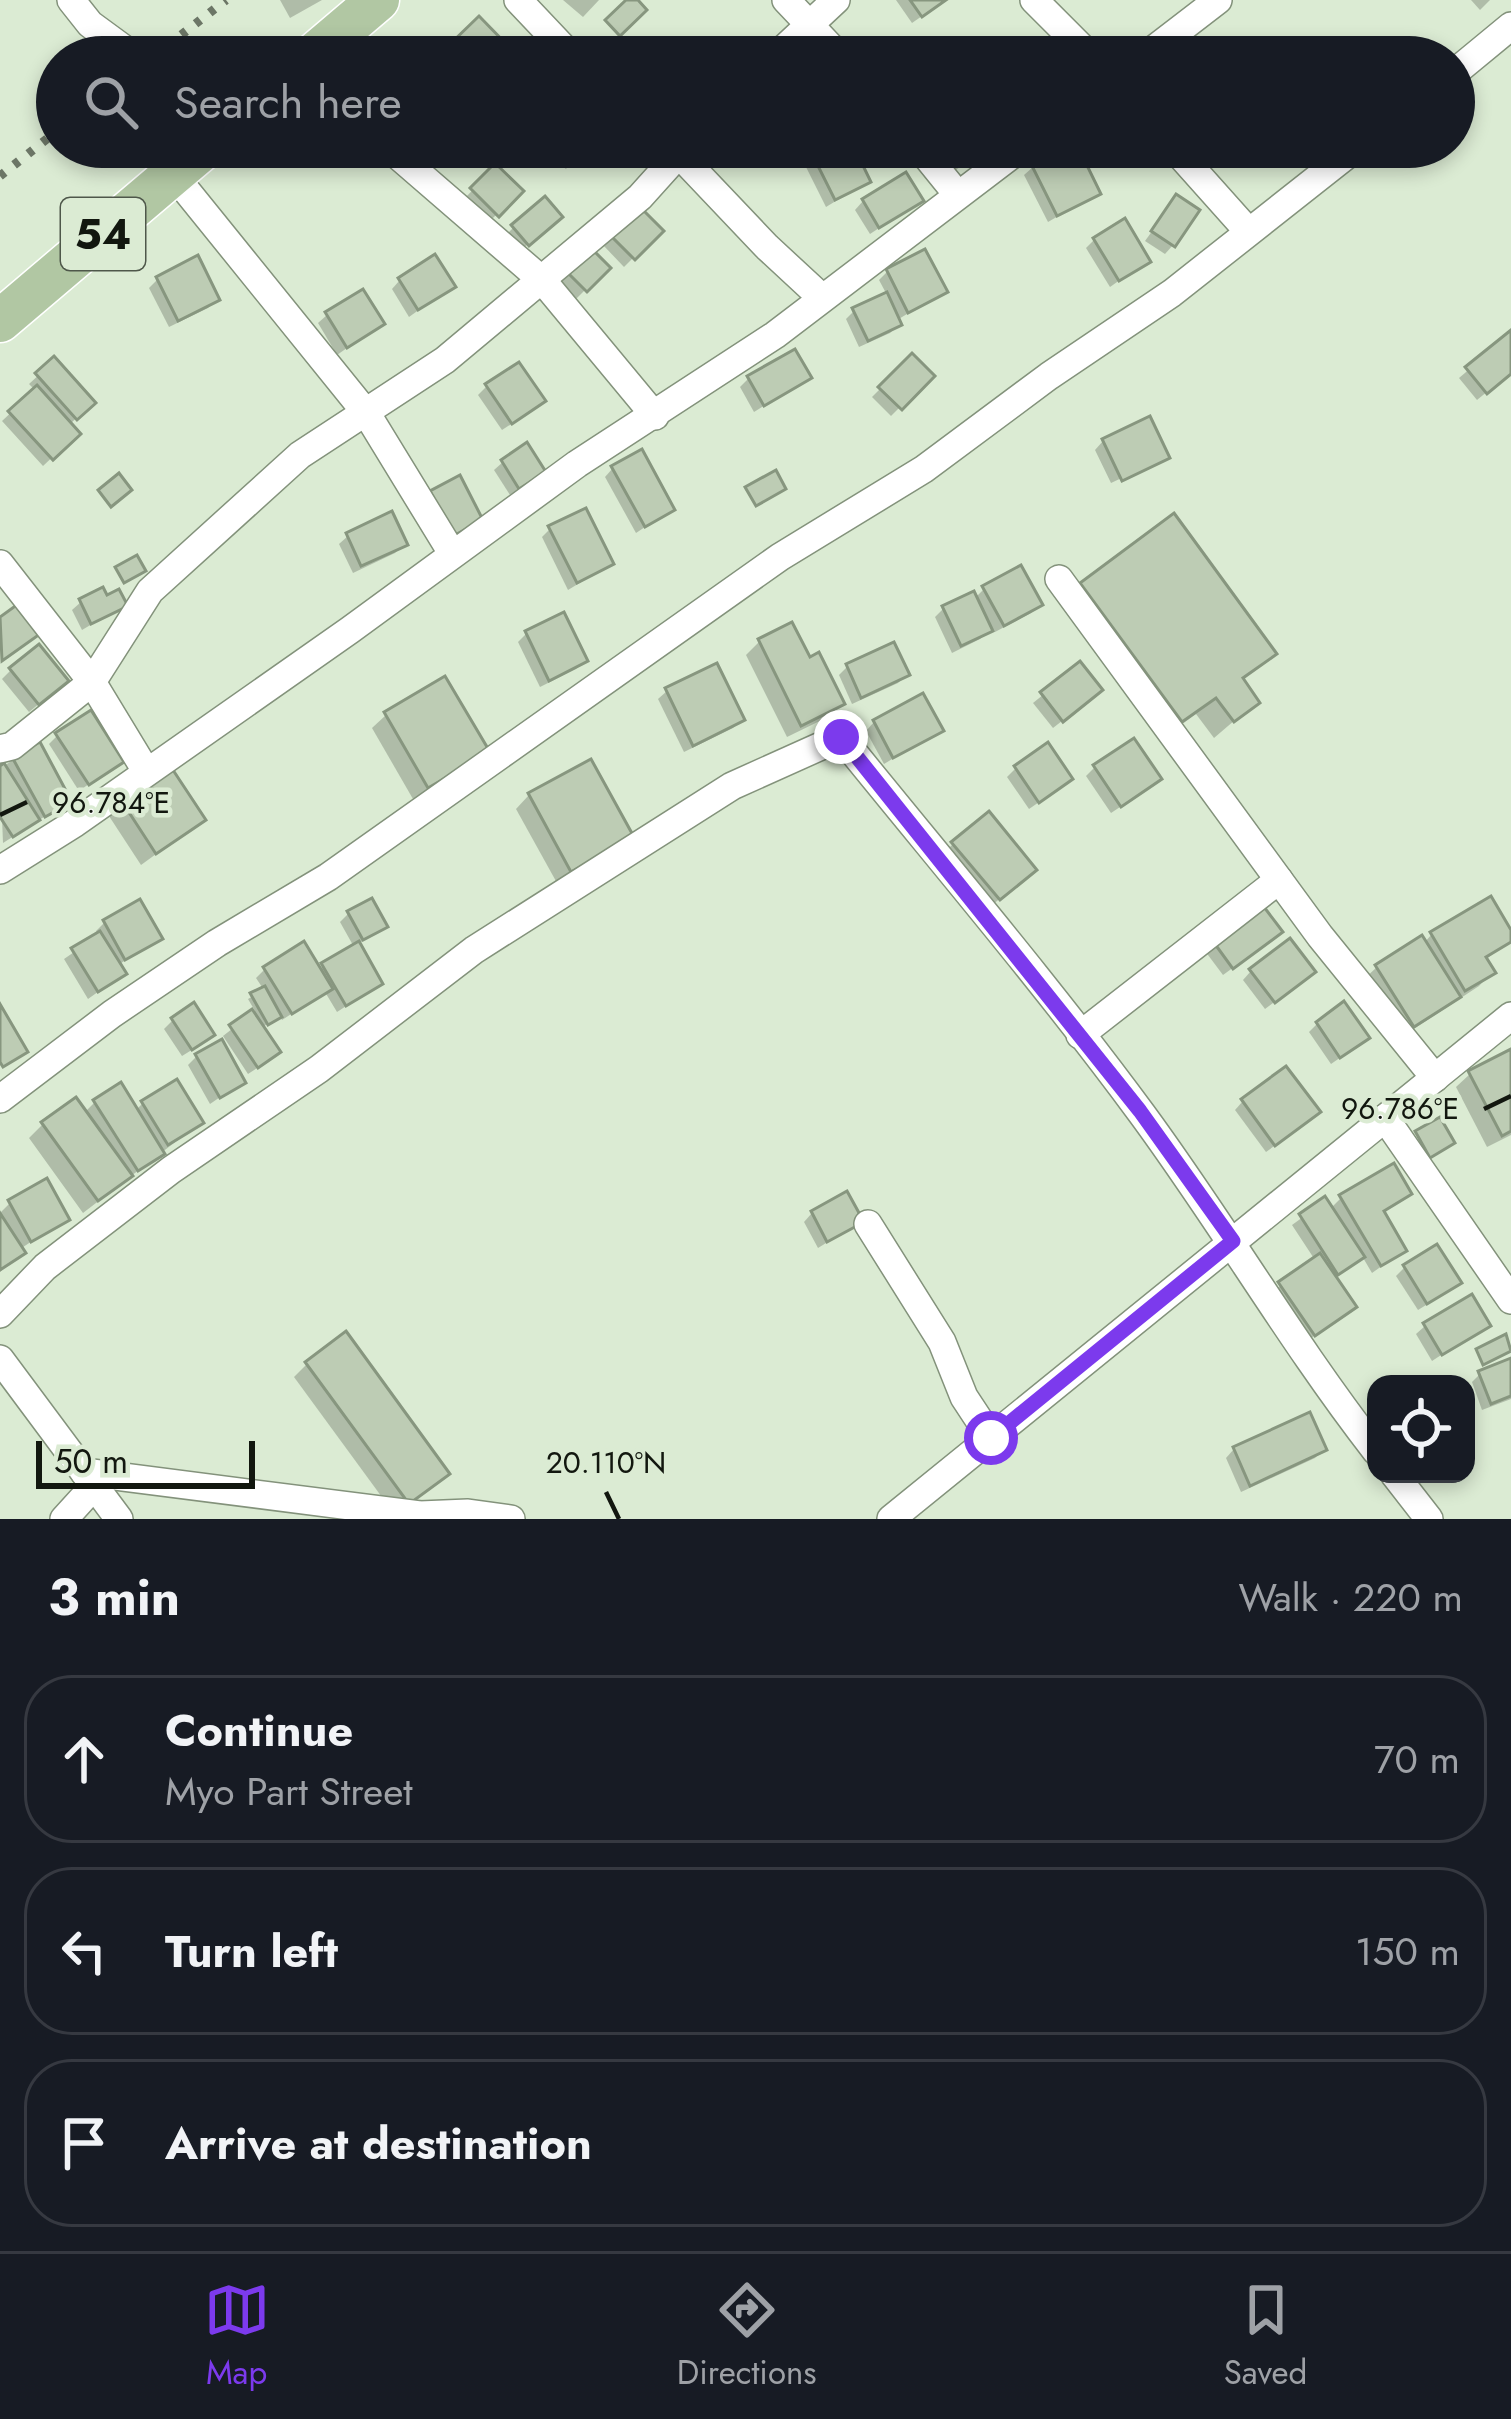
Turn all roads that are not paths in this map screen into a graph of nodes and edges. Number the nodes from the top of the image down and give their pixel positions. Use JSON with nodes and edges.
{"nodes":[{"id":1,"x":71,"y":0,"type":"edge"},
{"id":2,"x":378,"y":0,"type":"edge"},
{"id":3,"x":518,"y":0,"type":"edge"},
{"id":4,"x":786,"y":0,"type":"edge"},
{"id":5,"x":836,"y":0,"type":"edge"},
{"id":6,"x":1034,"y":0,"type":"edge"},
{"id":7,"x":1218,"y":0,"type":"edge"},
{"id":8,"x":808,"y":23,"type":"junction"},
{"id":9,"x":1511,"y":26,"type":"edge"},
{"id":10,"x":106,"y":36,"type":"edge"},
{"id":11,"x":336,"y":36,"type":"edge"},
{"id":12,"x":552,"y":36,"type":"edge"},
{"id":13,"x":795,"y":36,"type":"edge"},
{"id":14,"x":820,"y":36,"type":"edge"},
{"id":15,"x":1070,"y":36,"type":"edge"},
{"id":16,"x":1171,"y":36,"type":"edge"},
{"id":17,"x":1475,"y":56,"type":"edge"},
{"id":18,"x":179,"y":168,"type":"edge"},
{"id":19,"x":412,"y":168,"type":"edge"},
{"id":20,"x":664,"y":168,"type":"edge"},
{"id":21,"x":696,"y":168,"type":"edge"},
{"id":22,"x":936,"y":168,"type":"edge"},
{"id":23,"x":993,"y":168,"type":"edge"},
{"id":24,"x":1192,"y":168,"type":"edge"},
{"id":25,"x":1330,"y":168,"type":"edge"},
{"id":26,"x":172,"y":174,"type":"junction"},
{"id":27,"x":957,"y":194,"type":"junction"},
{"id":28,"x":1248,"y":231,"type":"junction"},
{"id":29,"x":543,"y":280,"type":"junction"},
{"id":30,"x":821,"y":296,"type":"junction"},
{"id":31,"x":0,"y":321,"type":"edge"},
{"id":32,"x":368,"y":414,"type":"junction"},
{"id":33,"x":655,"y":416,"type":"junction"},
{"id":34,"x":452,"y":553,"type":"junction"},
{"id":35,"x":0,"y":564,"type":"edge"},
{"id":36,"x":1059,"y":579,"type":"dead end"},
{"id":37,"x":92,"y":682,"type":"junction"},
{"id":38,"x":0,"y":749,"type":"edge"},
{"id":39,"x":146,"y":771,"type":"junction"},
{"id":40,"x":0,"y":870,"type":"edge"},
{"id":41,"x":1280,"y":880,"type":"junction"},
{"id":42,"x":1511,"y":1016,"type":"edge"},
{"id":43,"x":1080,"y":1035,"type":"junction"},
{"id":44,"x":1435,"y":1078,"type":"junction"},
{"id":45,"x":0,"y":1099,"type":"edge"},
{"id":46,"x":1385,"y":1118,"type":"junction"},
{"id":47,"x":868,"y":1224,"type":"dead end"},
{"id":48,"x":1233,"y":1241,"type":"junction"},
{"id":49,"x":1511,"y":1300,"type":"edge"},
{"id":50,"x":0,"y":1314,"type":"edge"},
{"id":51,"x":0,"y":1359,"type":"edge"},
{"id":52,"x":991,"y":1438,"type":"junction"},
{"id":53,"x":1367,"y":1439,"type":"edge"},
{"id":54,"x":89,"y":1479,"type":"junction"},
{"id":55,"x":1401,"y":1483,"type":"edge"},
{"id":56,"x":64,"y":1519,"type":"edge"},
{"id":57,"x":119,"y":1519,"type":"edge"},
{"id":58,"x":511,"y":1519,"type":"edge"},
{"id":59,"x":891,"y":1519,"type":"edge"},
{"id":60,"x":1429,"y":1519,"type":"edge"}],
"edges":[{"from":1,"to":10,"type":"street"},
{"from":2,"to":11,"type":"main road"},
{"from":3,"to":12,"type":"street"},
{"from":4,"to":8,"type":"street"},
{"from":5,"to":8,"type":"street"},
{"from":6,"to":15,"type":"street"},
{"from":7,"to":16,"type":"street"},
{"from":8,"to":13,"type":"street"},
{"from":8,"to":14,"type":"street"},
{"from":9,"to":17,"type":"street"},
{"from":18,"to":26,"type":"main road","number":"54"},
{"from":19,"to":29,"type":"street"},
{"from":20,"to":29,"type":"street"},
{"from":21,"to":30,"type":"street"},
{"from":22,"to":27,"type":"street"},
{"from":23,"to":27,"type":"street"},
{"from":24,"to":28,"type":"street"},
{"from":25,"to":28,"type":"street"},
{"from":26,"to":31,"type":"main road","number":"54"},
{"from":26,"to":32,"type":"street"},
{"from":27,"to":30,"type":"street"},
{"from":28,"to":45,"type":"street"},
{"from":29,"to":32,"type":"street"},
{"from":29,"to":33,"type":"street"},
{"from":30,"to":33,"type":"street"},
{"from":32,"to":34,"type":"street"},
{"from":32,"to":37,"type":"street"},
{"from":33,"to":34,"type":"street"},
{"from":34,"to":39,"type":"street"},
{"from":35,"to":37,"type":"street"},
{"from":36,"to":41,"type":"street"},
{"from":37,"to":38,"type":"street"},
{"from":37,"to":39,"type":"street"},
{"from":39,"to":40,"type":"street"},
{"from":41,"to":43,"type":"street"},
{"from":41,"to":44,"type":"street"},
{"from":42,"to":44,"type":"street"},
{"from":43,"to":48,"type":"street"},
{"from":43,"to":50,"type":"street"},
{"from":44,"to":46,"type":"street"},
{"from":46,"to":48,"type":"street"},
{"from":46,"to":49,"type":"street"},
{"from":47,"to":52,"type":"street"},
{"from":48,"to":52,"type":"street"},
{"from":48,"to":53,"type":"street"},
{"from":51,"to":54,"type":"street"},
{"from":52,"to":59,"type":"street"},
{"from":54,"to":56,"type":"street"},
{"from":54,"to":57,"type":"street"},
{"from":54,"to":58,"type":"street"},
{"from":55,"to":60,"type":"street"}]}
